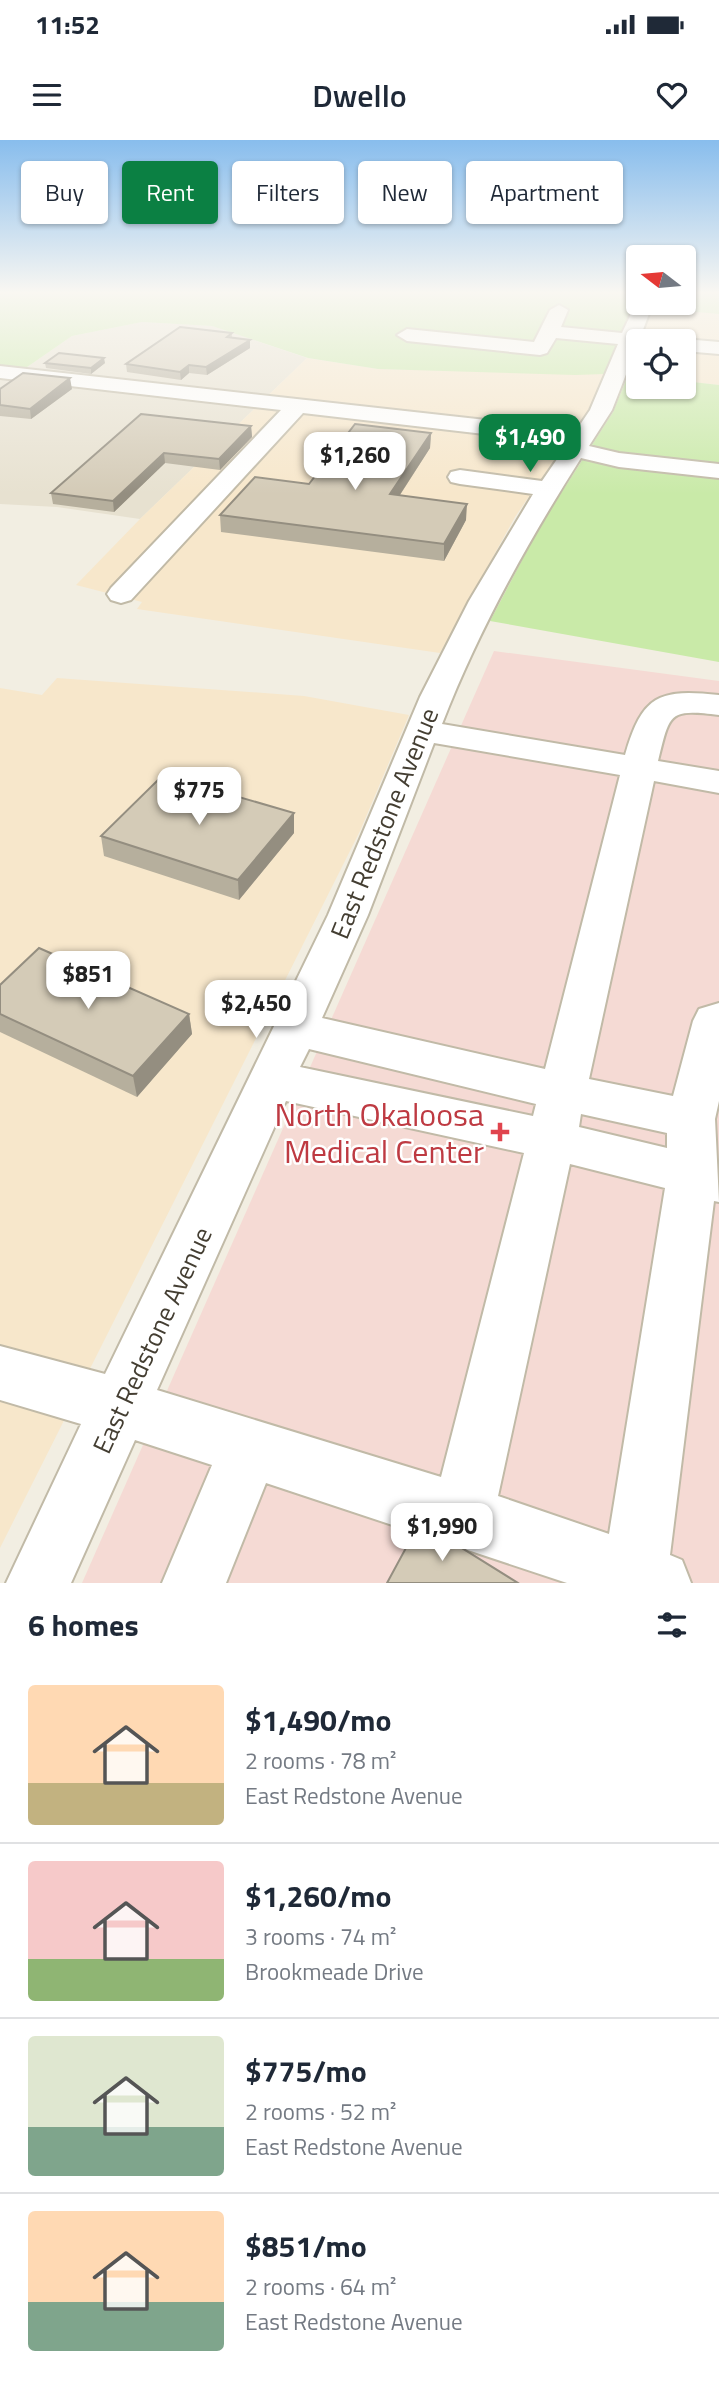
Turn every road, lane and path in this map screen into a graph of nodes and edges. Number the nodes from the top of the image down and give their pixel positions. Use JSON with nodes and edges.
{"nodes":[{"id":1,"x":626,"y":363,"type":"edge"},
{"id":2,"x":0,"y":372,"type":"edge"},
{"id":3,"x":298,"y":405,"type":"junction"},
{"id":4,"x":575,"y":450,"type":"junction"},
{"id":5,"x":719,"y":471,"type":"edge"},
{"id":6,"x":460,"y":477,"type":"dead end"},
{"id":7,"x":548,"y":489,"type":"junction"},
{"id":8,"x":121,"y":594,"type":"dead end"},
{"id":9,"x":719,"y":705,"type":"edge"},
{"id":10,"x":422,"y":731,"type":"junction"},
{"id":11,"x":639,"y":768,"type":"junction"},
{"id":12,"x":719,"y":782,"type":"edge"},
{"id":13,"x":719,"y":1019,"type":"edge"},
{"id":14,"x":297,"y":1029,"type":"junction"},
{"id":15,"x":274,"y":1080,"type":"junction"},
{"id":16,"x":563,"y":1093,"type":"junction"},
{"id":17,"x":691,"y":1119,"type":"junction"},
{"id":18,"x":552,"y":1140,"type":"junction"},
{"id":19,"x":706,"y":1179,"type":"edge"},
{"id":20,"x":0,"y":1373,"type":"edge"},
{"id":21,"x":120,"y":1407,"type":"junction"},
{"id":22,"x":249,"y":1449,"type":"junction"},
{"id":23,"x":463,"y":1516,"type":"junction"},
{"id":24,"x":647,"y":1579,"type":"edge"},
{"id":25,"x":38,"y":1583,"type":"edge"},
{"id":26,"x":194,"y":1583,"type":"edge"}],
"edges":[{"from":1,"to":4,"type":"street","name":"East Redstone Avenue"},
{"from":2,"to":3,"type":"street"},
{"from":3,"to":4,"type":"street"},
{"from":3,"to":8,"type":"street"},
{"from":4,"to":5,"type":"street"},
{"from":4,"to":7,"type":"street","name":"East Redstone Avenue"},
{"from":6,"to":7,"type":"street"},
{"from":7,"to":10,"type":"street","name":"East Redstone Avenue"},
{"from":9,"to":11,"type":"street"},
{"from":10,"to":11,"type":"street"},
{"from":10,"to":14,"type":"street","name":"East Redstone Avenue"},
{"from":11,"to":12,"type":"street"},
{"from":11,"to":16,"type":"street"},
{"from":13,"to":17,"type":"street"},
{"from":14,"to":15,"type":"street","name":"East Redstone Avenue"},
{"from":14,"to":16,"type":"street"},
{"from":15,"to":18,"type":"street"},
{"from":15,"to":21,"type":"street","name":"East Redstone Avenue"},
{"from":16,"to":17,"type":"street"},
{"from":16,"to":18,"type":"street"},
{"from":17,"to":19,"type":"street"},
{"from":18,"to":19,"type":"street"},
{"from":18,"to":23,"type":"street"},
{"from":19,"to":24,"type":"street"},
{"from":20,"to":21,"type":"street"},
{"from":21,"to":22,"type":"street"},
{"from":21,"to":25,"type":"street","name":"East Redstone Avenue"},
{"from":22,"to":23,"type":"street"},
{"from":22,"to":26,"type":"street"},
{"from":23,"to":24,"type":"street"}]}
